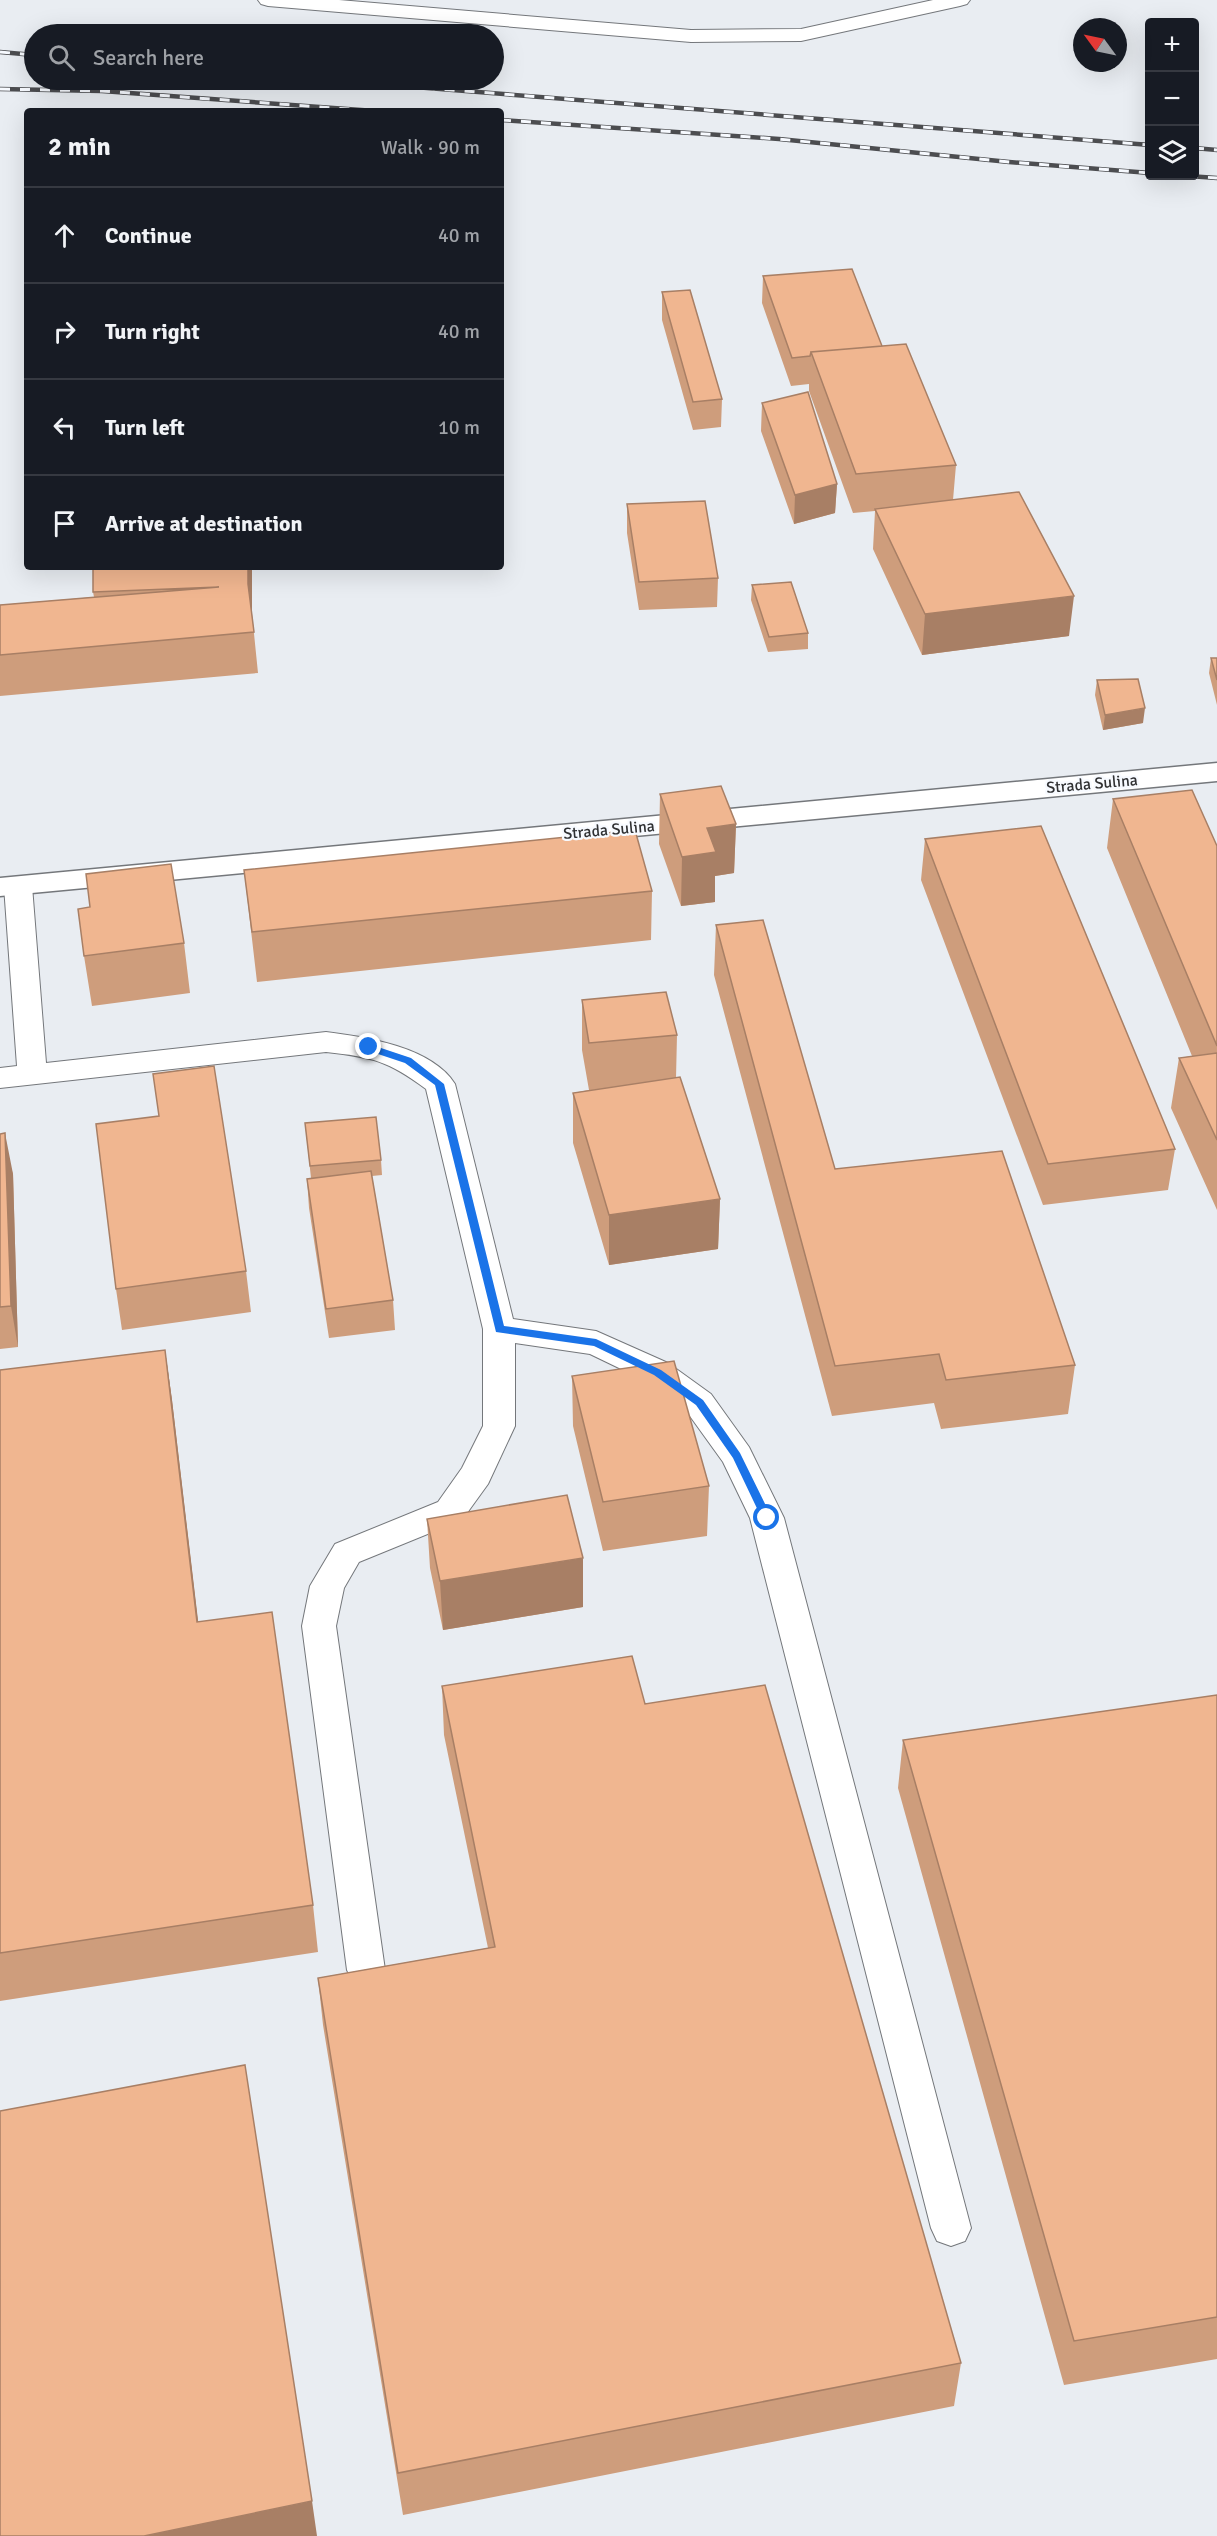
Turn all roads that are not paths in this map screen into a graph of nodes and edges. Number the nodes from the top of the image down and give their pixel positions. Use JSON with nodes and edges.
{"nodes":[{"id":1,"x":268,"y":0,"type":"edge"},
{"id":2,"x":960,"y":0,"type":"edge"},
{"id":3,"x":1217,"y":772,"type":"edge"},
{"id":4,"x":9,"y":887,"type":"edge"},
{"id":5,"x":32,"y":1073,"type":"junction"},
{"id":6,"x":0,"y":1078,"type":"edge"},
{"id":7,"x":499,"y":1329,"type":"junction"},
{"id":8,"x":366,"y":1970,"type":"edge"},
{"id":9,"x":951,"y":2228,"type":"dead end"}],
"edges":[{"from":1,"to":2,"type":"lane"},
{"from":3,"to":4,"type":"street","name":"Strada Sulina"},
{"from":4,"to":5,"type":"lane"},
{"from":5,"to":6,"type":"lane"},
{"from":5,"to":7,"type":"lane"},
{"from":7,"to":8,"type":"lane"},
{"from":7,"to":9,"type":"lane"}]}
